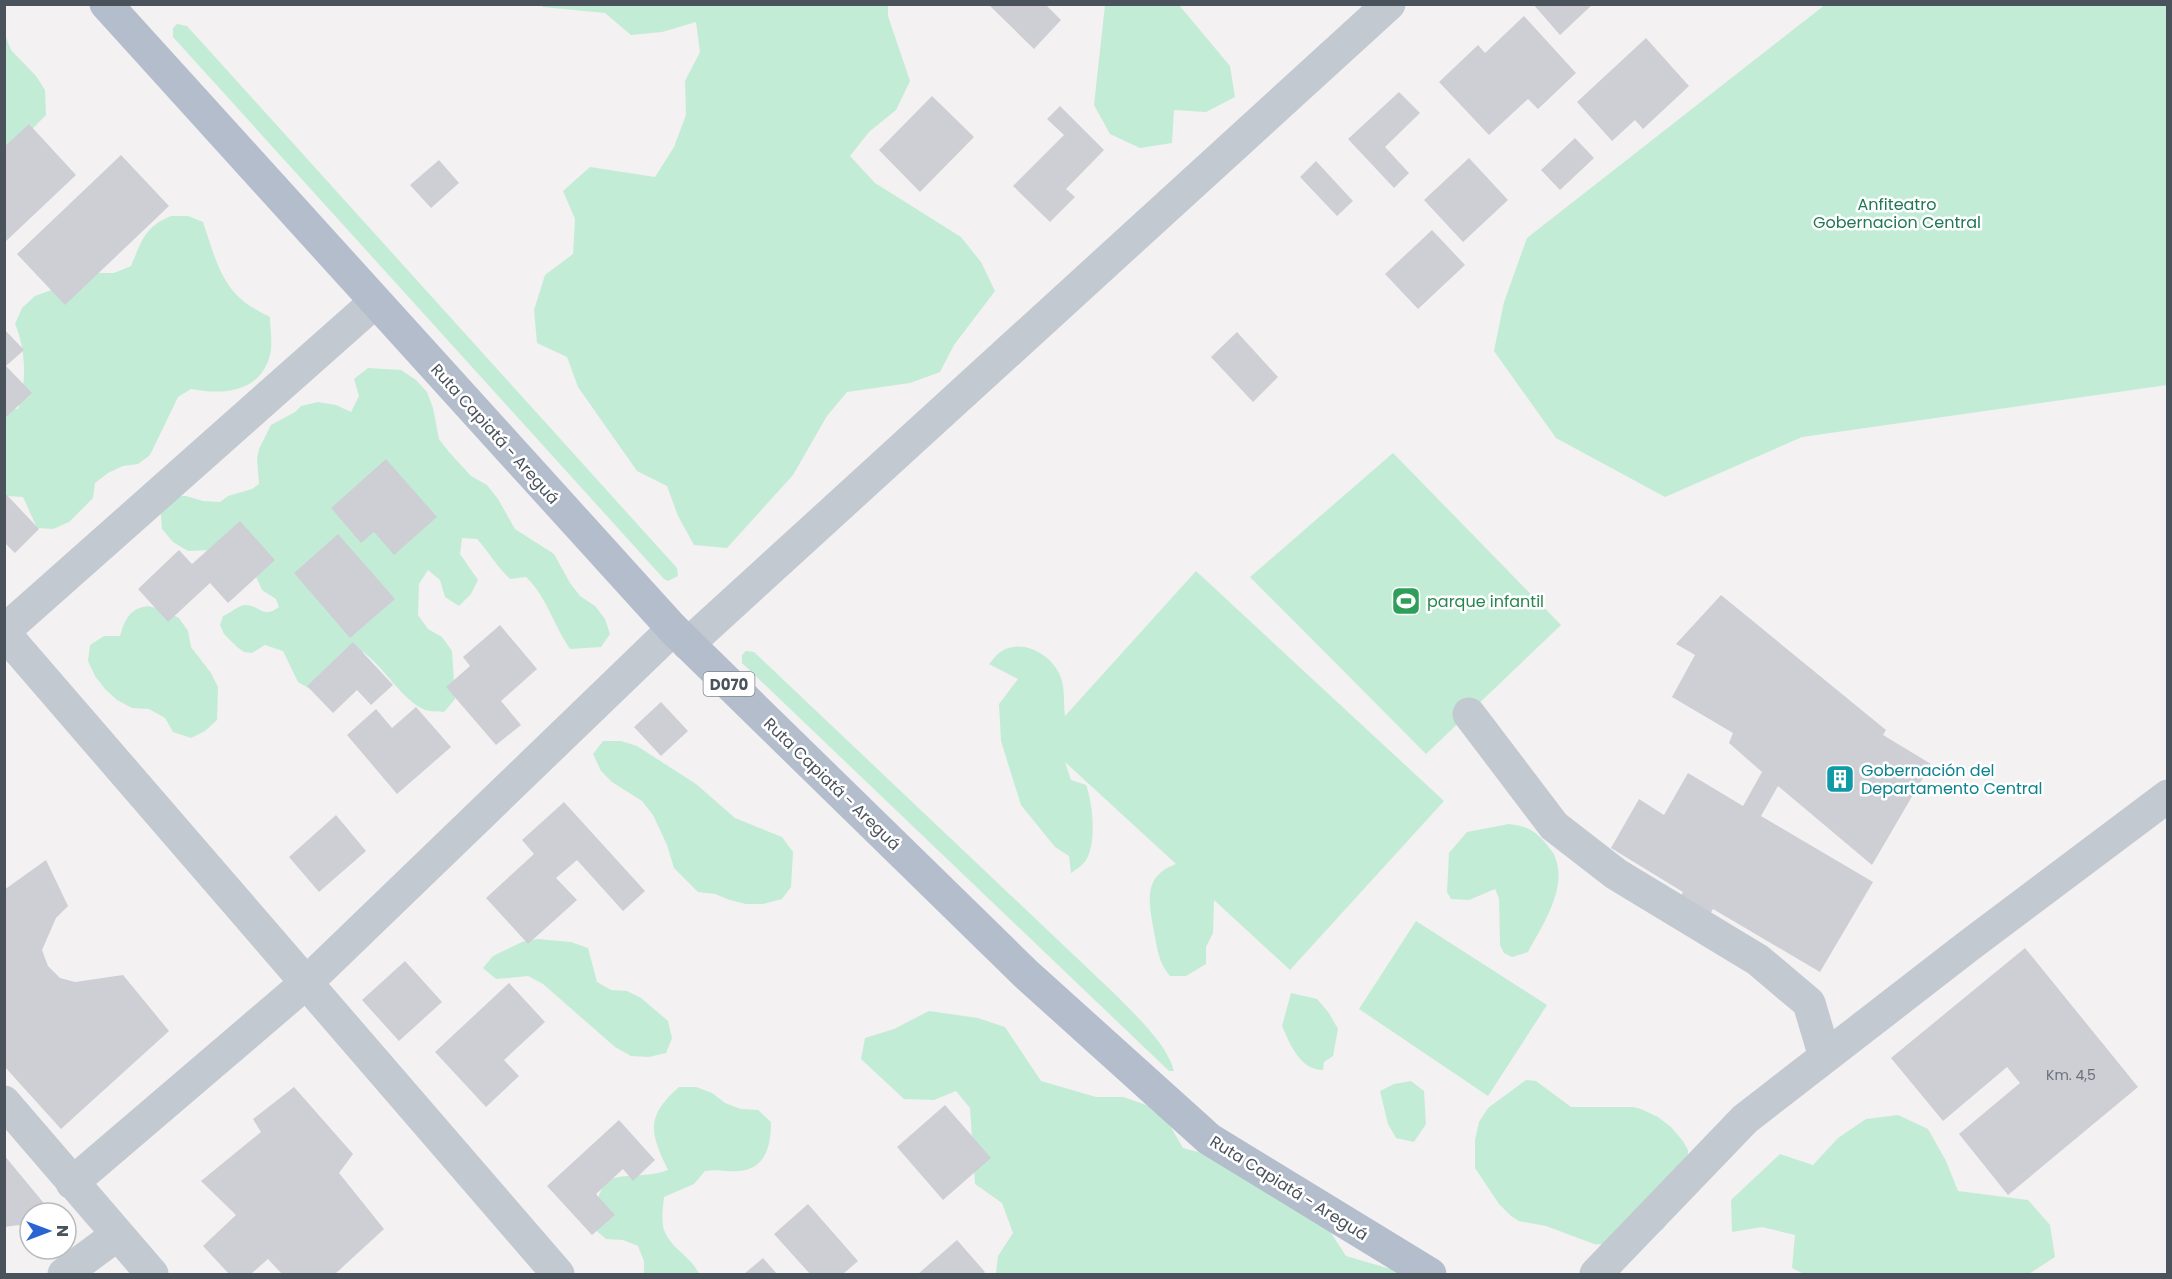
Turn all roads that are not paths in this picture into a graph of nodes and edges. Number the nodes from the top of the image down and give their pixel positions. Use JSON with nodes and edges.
{"nodes":[{"id":1,"x":106,"y":4,"type":"edge"},
{"id":2,"x":1389,"y":4,"type":"edge"},
{"id":3,"x":375,"y":302,"type":"junction"},
{"id":4,"x":4,"y":632,"type":"edge"},
{"id":5,"x":680,"y":637,"type":"junction"},
{"id":6,"x":1468,"y":714,"type":"dead end"},
{"id":7,"x":2168,"y":796,"type":"edge"},
{"id":8,"x":306,"y":983,"type":"junction"},
{"id":9,"x":1825,"y":1057,"type":"junction"},
{"id":10,"x":4,"y":1102,"type":"edge"},
{"id":11,"x":72,"y":1183,"type":"junction"},
{"id":12,"x":117,"y":1235,"type":"junction"},
{"id":13,"x":64,"y":1275,"type":"edge"},
{"id":14,"x":152,"y":1275,"type":"edge"},
{"id":15,"x":558,"y":1275,"type":"edge"},
{"id":16,"x":1430,"y":1275,"type":"edge"},
{"id":17,"x":1596,"y":1275,"type":"edge"}],
"edges":[{"from":1,"to":3,"type":"main road","name":"Ruta Capiatá - Areguá","number":"D070"},
{"from":2,"to":5,"type":"street"},
{"from":3,"to":4,"type":"street"},
{"from":3,"to":5,"type":"main road","name":"Ruta Capiatá - Areguá","number":"D070"},
{"from":4,"to":8,"type":"street"},
{"from":5,"to":8,"type":"street"},
{"from":5,"to":16,"type":"main road","name":"Ruta Capiatá - Areguá","number":"D070"},
{"from":6,"to":9,"type":"street"},
{"from":7,"to":9,"type":"street"},
{"from":8,"to":11,"type":"street"},
{"from":8,"to":15,"type":"street"},
{"from":9,"to":17,"type":"street"},
{"from":10,"to":11,"type":"street"},
{"from":11,"to":12,"type":"street"},
{"from":12,"to":13,"type":"street"},
{"from":12,"to":14,"type":"street"}]}
